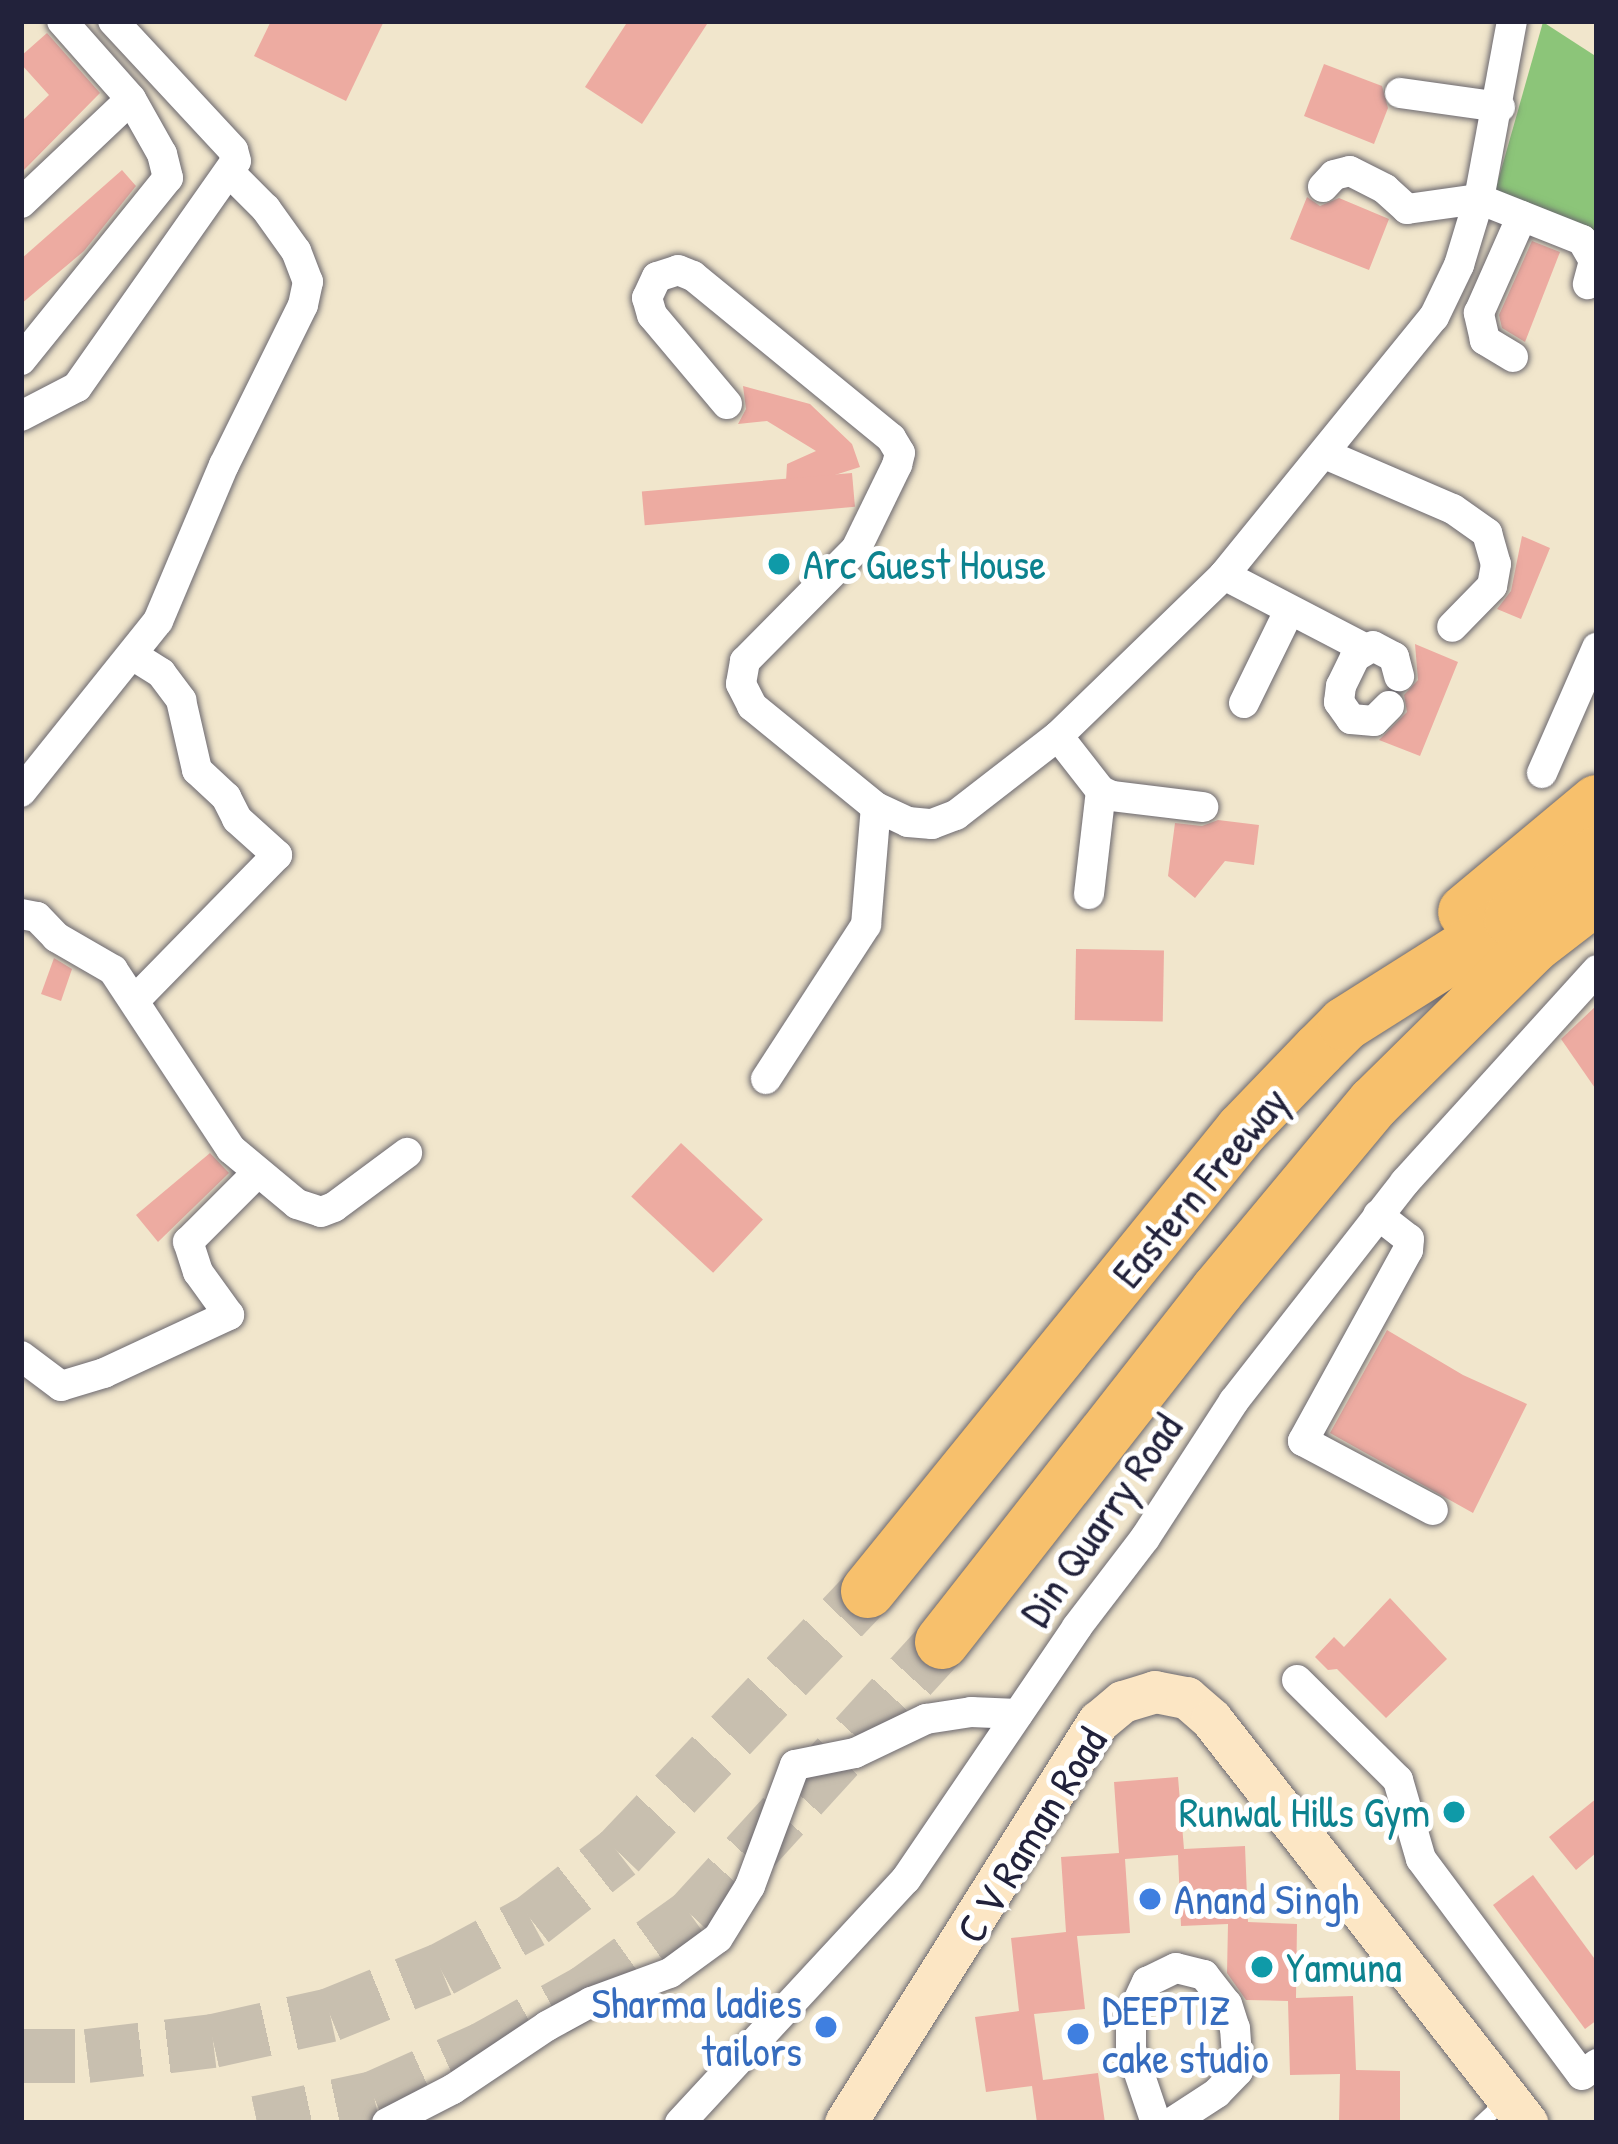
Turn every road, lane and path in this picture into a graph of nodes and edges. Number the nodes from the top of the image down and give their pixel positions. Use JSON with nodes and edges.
{"nodes":[{"id":1,"x":62,"y":21,"type":"edge"},
{"id":2,"x":113,"y":21,"type":"edge"},
{"id":3,"x":1512,"y":21,"type":"edge"},
{"id":4,"x":1400,"y":94,"type":"dead end"},
{"id":5,"x":131,"y":99,"type":"junction"},
{"id":6,"x":1500,"y":107,"type":"junction"},
{"id":7,"x":230,"y":173,"type":"junction"},
{"id":8,"x":1323,"y":188,"type":"dead end"},
{"id":9,"x":1479,"y":199,"type":"junction"},
{"id":10,"x":21,"y":203,"type":"edge"},
{"id":11,"x":1522,"y":216,"type":"junction"},
{"id":12,"x":1588,"y":284,"type":"dead end"},
{"id":13,"x":1513,"y":357,"type":"dead end"},
{"id":14,"x":21,"y":360,"type":"edge"},
{"id":15,"x":728,"y":404,"type":"dead end"},
{"id":16,"x":21,"y":416,"type":"edge"},
{"id":17,"x":1325,"y":454,"type":"junction"},
{"id":18,"x":1224,"y":575,"type":"junction"},
{"id":19,"x":1289,"y":611,"type":"junction"},
{"id":20,"x":1452,"y":627,"type":"dead end"},
{"id":21,"x":1364,"y":648,"type":"junction"},
{"id":22,"x":1597,"y":648,"type":"edge"},
{"id":23,"x":134,"y":656,"type":"junction"},
{"id":24,"x":1400,"y":676,"type":"dead end"},
{"id":25,"x":1244,"y":703,"type":"dead end"},
{"id":26,"x":1389,"y":706,"type":"dead end"},
{"id":27,"x":1058,"y":736,"type":"junction"},
{"id":28,"x":1543,"y":772,"type":"dead end"},
{"id":29,"x":1101,"y":790,"type":"junction"},
{"id":30,"x":21,"y":792,"type":"edge"},
{"id":31,"x":1597,"y":802,"type":"edge"},
{"id":32,"x":876,"y":807,"type":"junction"},
{"id":33,"x":1203,"y":807,"type":"dead end"},
{"id":34,"x":1597,"y":853,"type":"edge"},
{"id":35,"x":1089,"y":894,"type":"dead end"},
{"id":36,"x":1597,"y":896,"type":"edge"},
{"id":37,"x":21,"y":914,"type":"edge"},
{"id":38,"x":1522,"y":933,"type":"junction"},
{"id":39,"x":1597,"y":936,"type":"edge"},
{"id":40,"x":1597,"y":970,"type":"edge"},
{"id":41,"x":134,"y":1001,"type":"junction"},
{"id":42,"x":1345,"y":1024,"type":"junction"},
{"id":43,"x":1397,"y":1077,"type":"junction"},
{"id":44,"x":766,"y":1079,"type":"dead end"},
{"id":45,"x":407,"y":1153,"type":"dead end"},
{"id":46,"x":257,"y":1173,"type":"junction"},
{"id":47,"x":1378,"y":1215,"type":"junction"},
{"id":48,"x":21,"y":1356,"type":"edge"},
{"id":49,"x":1433,"y":1510,"type":"dead end"},
{"id":50,"x":868,"y":1591,"type":"tunnel mouth"},
{"id":51,"x":942,"y":1642,"type":"tunnel mouth"},
{"id":52,"x":1297,"y":1680,"type":"dead end"},
{"id":53,"x":1018,"y":1714,"type":"junction"},
{"id":54,"x":1597,"y":2064,"type":"edge"},
{"id":55,"x":1504,"y":2115,"type":"edge"},
{"id":56,"x":387,"y":2123,"type":"edge"},
{"id":57,"x":680,"y":2123,"type":"edge"},
{"id":58,"x":846,"y":2123,"type":"edge"},
{"id":59,"x":1156,"y":2123,"type":"edge"},
{"id":60,"x":1172,"y":2123,"type":"edge"}],
"edges":[{"from":1,"to":5,"type":"street"},
{"from":2,"to":7,"type":"street"},
{"from":3,"to":6,"type":"street"},
{"from":4,"to":6,"type":"street"},
{"from":5,"to":10,"type":"street"},
{"from":5,"to":14,"type":"street"},
{"from":6,"to":9,"type":"street"},
{"from":7,"to":16,"type":"street"},
{"from":7,"to":23,"type":"street"},
{"from":8,"to":9,"type":"street"},
{"from":9,"to":11,"type":"street"},
{"from":9,"to":17,"type":"street"},
{"from":11,"to":12,"type":"street"},
{"from":11,"to":13,"type":"street"},
{"from":15,"to":32,"type":"street"},
{"from":17,"to":18,"type":"street"},
{"from":17,"to":20,"type":"street"},
{"from":18,"to":19,"type":"street"},
{"from":18,"to":27,"type":"street"},
{"from":19,"to":21,"type":"street"},
{"from":19,"to":25,"type":"street"},
{"from":21,"to":24,"type":"street"},
{"from":21,"to":26,"type":"street"},
{"from":22,"to":28,"type":"street"},
{"from":23,"to":30,"type":"street"},
{"from":23,"to":41,"type":"street"},
{"from":27,"to":29,"type":"street"},
{"from":27,"to":32,"type":"street"},
{"from":29,"to":33,"type":"street"},
{"from":29,"to":35,"type":"street"},
{"from":31,"to":42,"type":"highway"},
{"from":32,"to":44,"type":"street"},
{"from":34,"to":38,"type":"highway","name":"Eastern Freeway"},
{"from":36,"to":38,"type":"highway","name":"Eastern Freeway"},
{"from":37,"to":41,"type":"street"},
{"from":38,"to":42,"type":"highway","name":"Eastern Freeway"},
{"from":38,"to":43,"type":"highway","name":"Eastern Freeway"},
{"from":39,"to":43,"type":"highway"},
{"from":40,"to":47,"type":"street","name":"Din Quarry Road"},
{"from":41,"to":46,"type":"street"},
{"from":42,"to":50,"type":"highway","name":"Eastern Freeway"},
{"from":43,"to":51,"type":"highway","name":"Eastern Freeway"},
{"from":45,"to":46,"type":"street"},
{"from":46,"to":48,"type":"street"},
{"from":47,"to":49,"type":"street"},
{"from":47,"to":53,"type":"street","name":"Din Quarry Road"},
{"from":52,"to":54,"type":"street"},
{"from":53,"to":56,"type":"street"},
{"from":53,"to":57,"type":"street","name":"Din Quarry Road"},
{"from":55,"to":58,"type":"street","name":"C V Raman Road"},
{"from":59,"to":60,"type":"street"}]}
